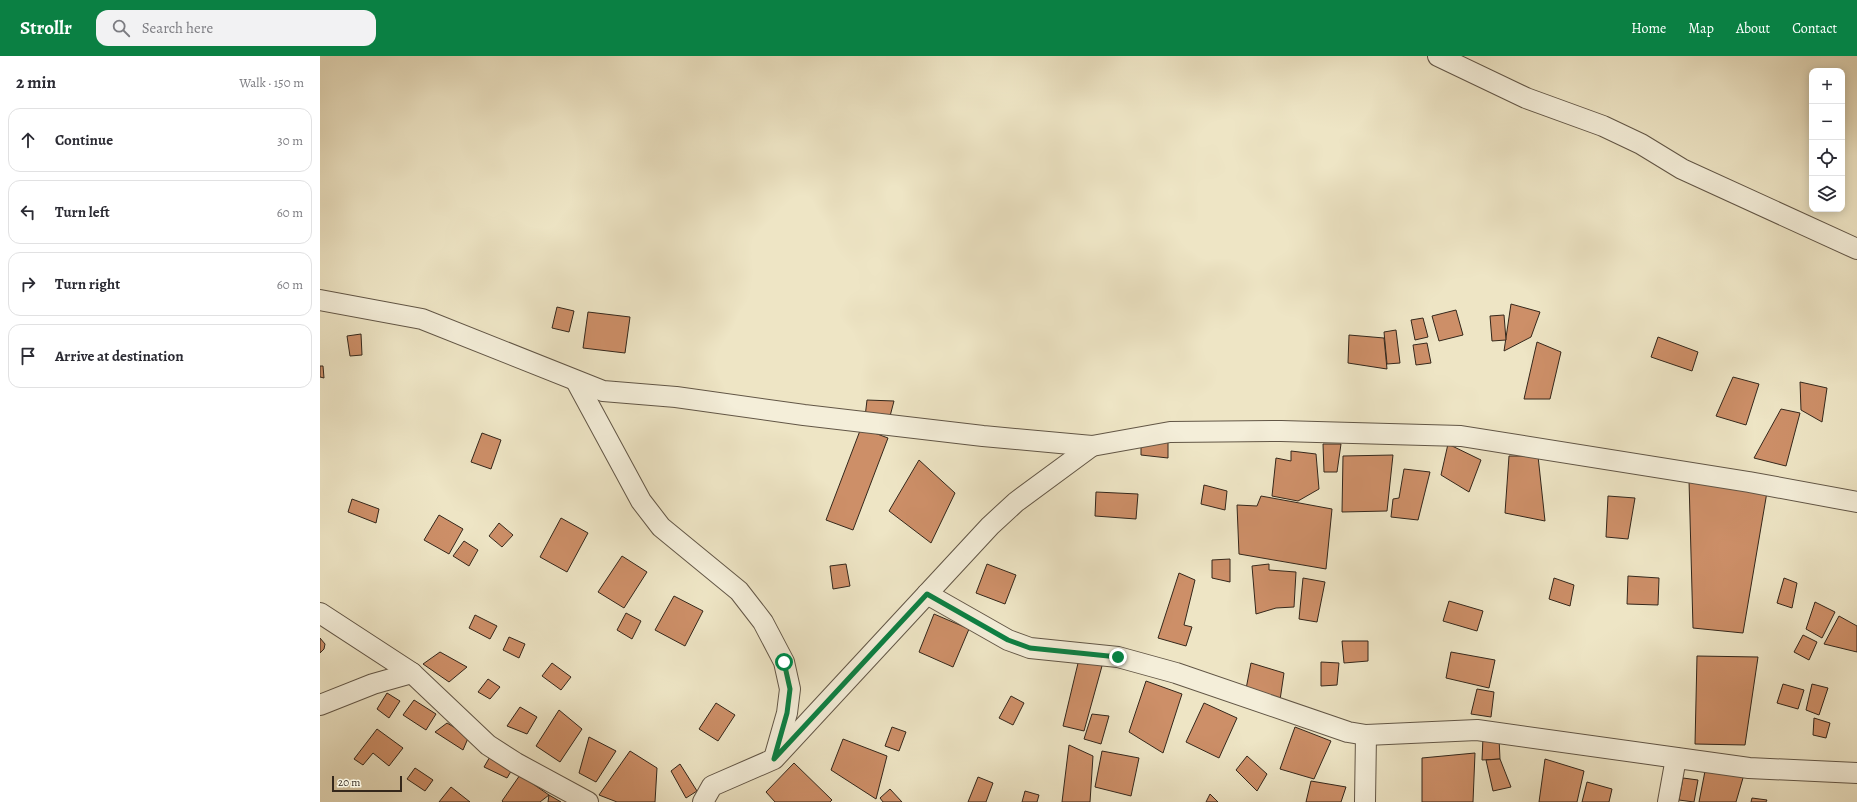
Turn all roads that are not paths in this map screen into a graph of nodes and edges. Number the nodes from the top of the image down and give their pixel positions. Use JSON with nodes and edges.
{"nodes":[{"id":1,"x":1438,"y":56,"type":"edge"},
{"id":2,"x":1857,"y":249,"type":"edge"},
{"id":3,"x":320,"y":300,"type":"edge"},
{"id":4,"x":576,"y":382,"type":"junction"},
{"id":5,"x":1092,"y":446,"type":"junction"},
{"id":6,"x":1857,"y":502,"type":"edge"},
{"id":7,"x":927,"y":594,"type":"junction"},
{"id":8,"x":320,"y":613,"type":"edge"},
{"id":9,"x":412,"y":673,"type":"junction"},
{"id":10,"x":320,"y":705,"type":"edge"},
{"id":11,"x":1366,"y":735,"type":"junction"},
{"id":12,"x":1676,"y":758,"type":"junction"},
{"id":13,"x":774,"y":759,"type":"junction"},
{"id":14,"x":1857,"y":773,"type":"edge"},
{"id":15,"x":588,"y":802,"type":"edge"},
{"id":16,"x":703,"y":802,"type":"edge"},
{"id":17,"x":1365,"y":802,"type":"edge"},
{"id":18,"x":1668,"y":802,"type":"edge"}],
"edges":[{"from":1,"to":2,"type":"street"},
{"from":3,"to":4,"type":"street"},
{"from":4,"to":5,"type":"street"},
{"from":4,"to":13,"type":"street"},
{"from":5,"to":6,"type":"street"},
{"from":5,"to":7,"type":"street"},
{"from":7,"to":11,"type":"street"},
{"from":7,"to":13,"type":"street"},
{"from":8,"to":9,"type":"street"},
{"from":9,"to":10,"type":"street"},
{"from":9,"to":15,"type":"street"},
{"from":11,"to":12,"type":"street"},
{"from":11,"to":17,"type":"street"},
{"from":12,"to":14,"type":"street"},
{"from":12,"to":18,"type":"street"},
{"from":13,"to":16,"type":"street"}]}
